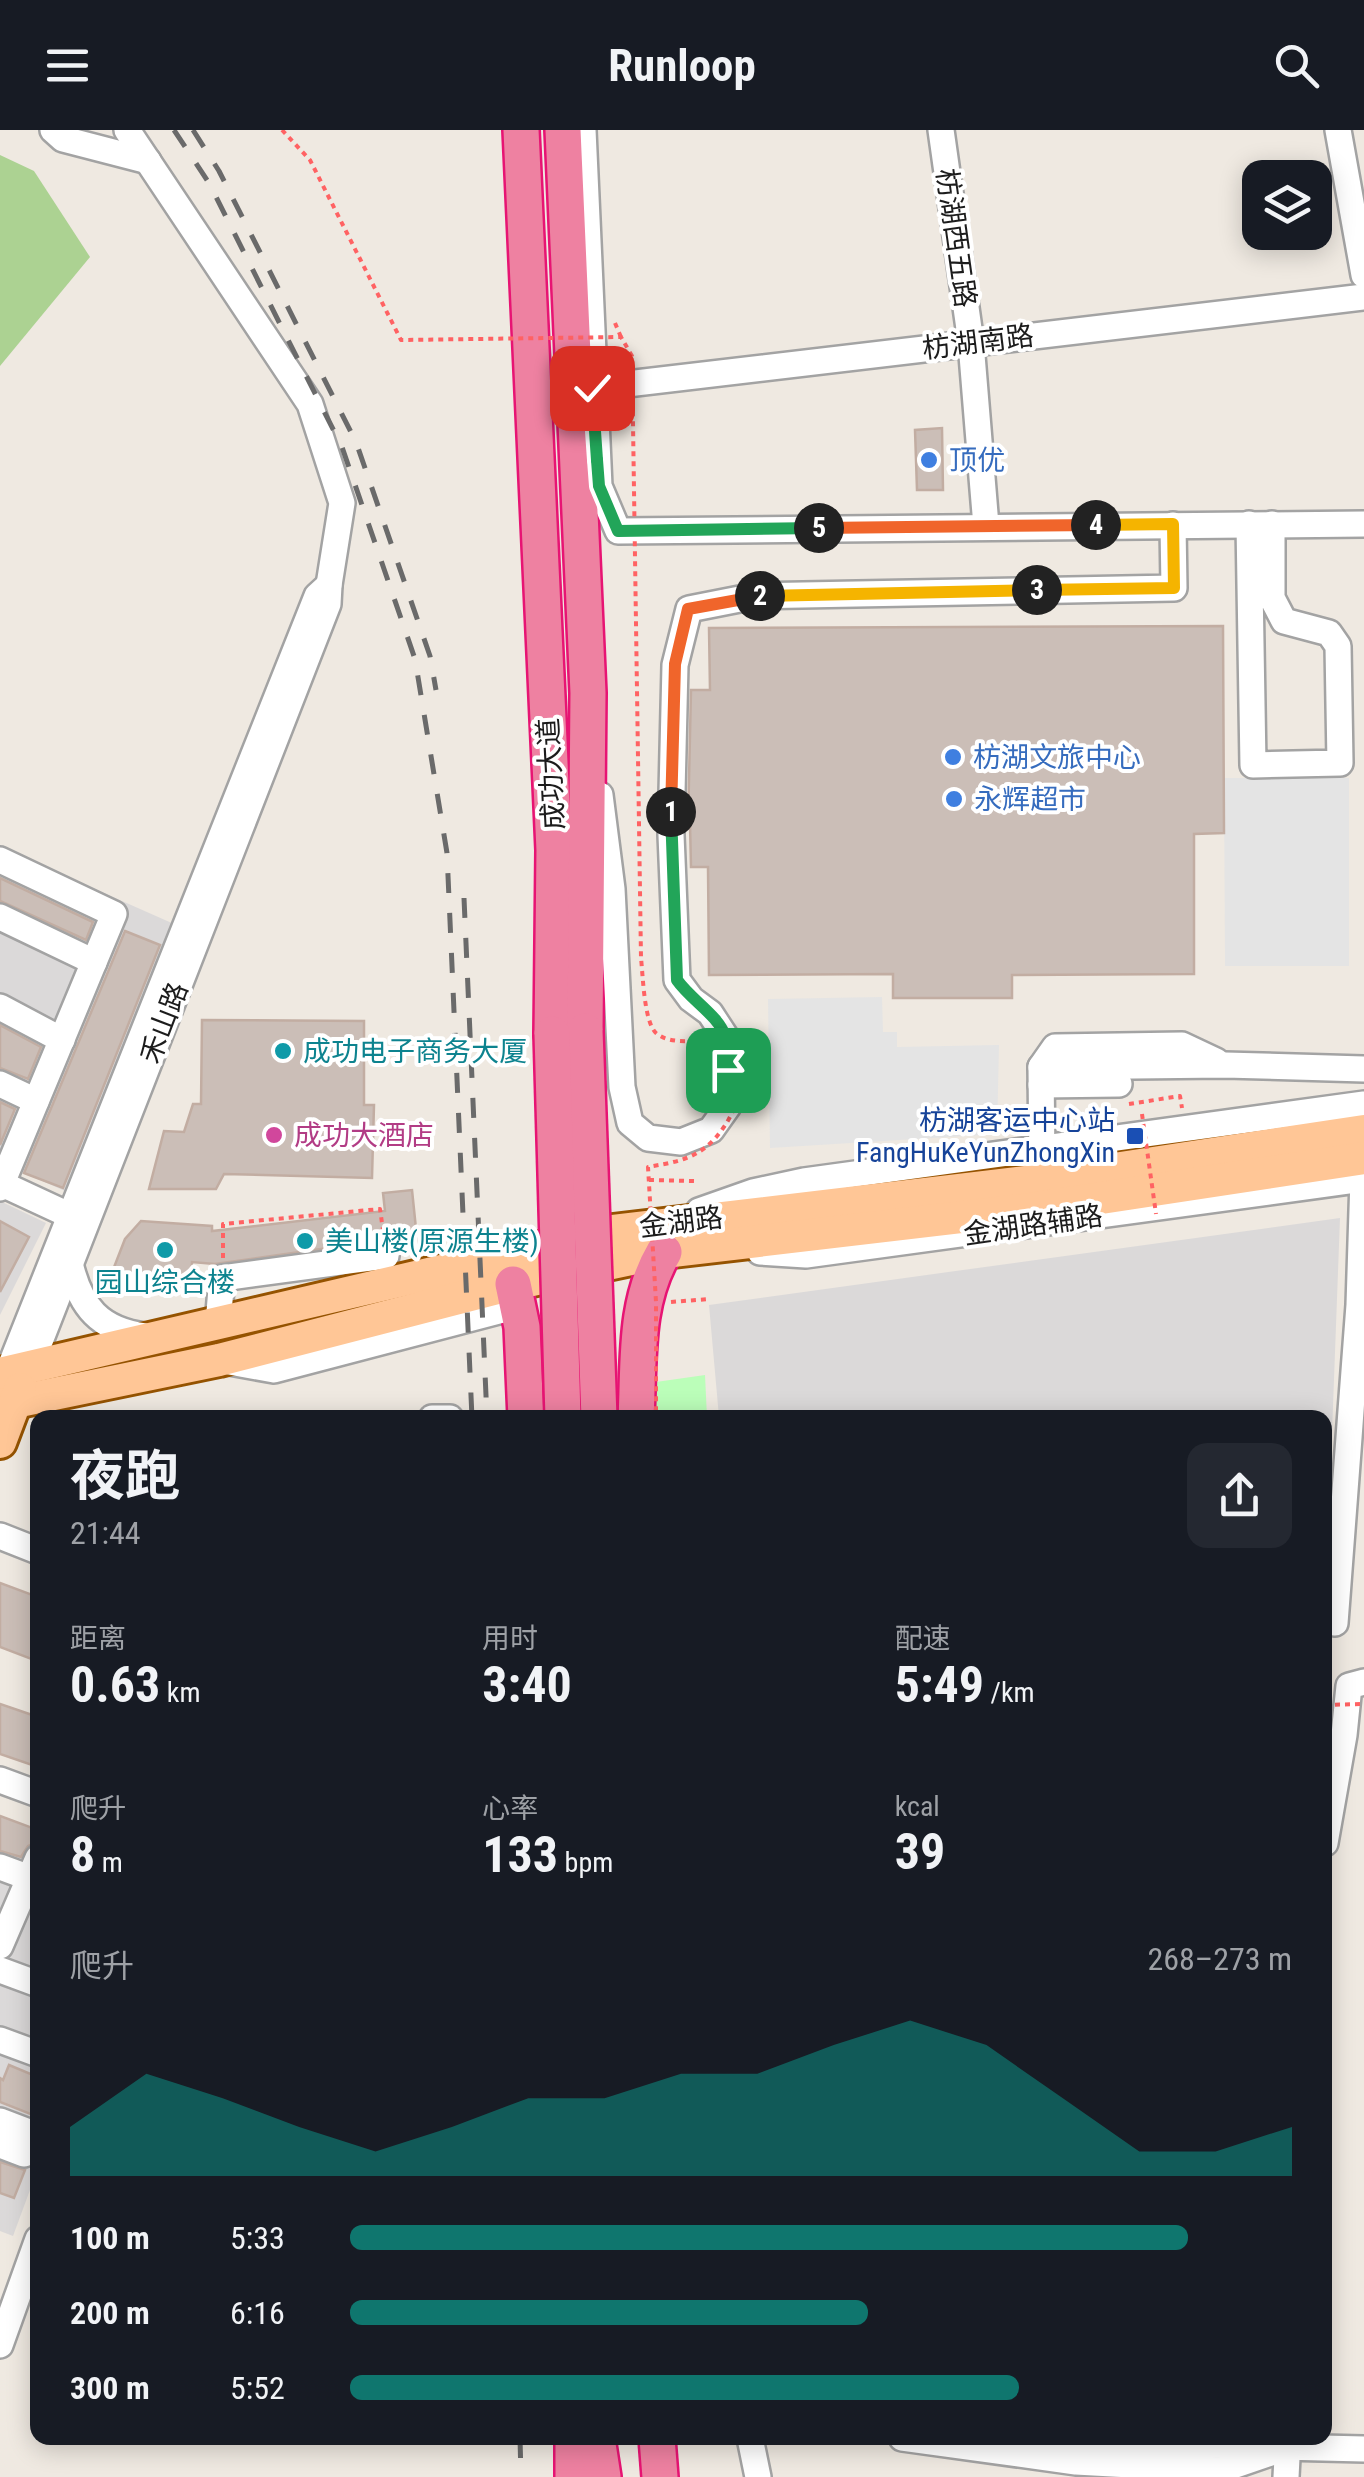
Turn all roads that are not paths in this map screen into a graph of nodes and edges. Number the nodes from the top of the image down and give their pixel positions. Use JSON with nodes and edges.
{"nodes":[{"id":1,"x":54,"y":130,"type":"edge"},
{"id":2,"x":127,"y":130,"type":"edge"},
{"id":3,"x":521,"y":130,"type":"edge"},
{"id":4,"x":563,"y":130,"type":"edge"},
{"id":5,"x":583,"y":130,"type":"edge"},
{"id":6,"x":941,"y":130,"type":"edge"},
{"id":7,"x":1338,"y":130,"type":"edge"},
{"id":8,"x":148,"y":161,"type":"junction"},
{"id":9,"x":1364,"y":275,"type":"edge"},
{"id":10,"x":1364,"y":298,"type":"edge"},
{"id":11,"x":971,"y":343,"type":"junction"},
{"id":12,"x":592,"y":388,"type":"junction"},
{"id":13,"x":1173,"y":524,"type":"junction"},
{"id":14,"x":1261,"y":524,"type":"junction"},
{"id":15,"x":1364,"y":524,"type":"edge"},
{"id":16,"x":986,"y":526,"type":"junction"},
{"id":17,"x":325,"y":595,"type":"junction"},
{"id":18,"x":588,"y":693,"type":"junction"},
{"id":19,"x":0,"y":860,"type":"edge"},
{"id":20,"x":0,"y":916,"type":"edge"},
{"id":21,"x":94,"y":962,"type":"junction"},
{"id":22,"x":0,"y":1008,"type":"edge"},
{"id":23,"x":569,"y":1032,"type":"junction"},
{"id":24,"x":62,"y":1040,"type":"junction"},
{"id":25,"x":1364,"y":1070,"type":"edge"},
{"id":26,"x":0,"y":1084,"type":"edge"},
{"id":27,"x":36,"y":1102,"type":"junction"},
{"id":28,"x":1364,"y":1104,"type":"edge"},
{"id":29,"x":1364,"y":1131,"type":"edge"},
{"id":30,"x":1364,"y":1158,"type":"edge"},
{"id":31,"x":1042,"y":1164,"type":"junction"},
{"id":32,"x":1364,"y":1179,"type":"edge"},
{"id":33,"x":1,"y":1185,"type":"edge"},
{"id":34,"x":71,"y":1216,"type":"junction"},
{"id":35,"x":665,"y":1237,"type":"junction"},
{"id":36,"x":700,"y":1248,"type":"junction"},
{"id":37,"x":386,"y":1256,"type":"road end"},
{"id":38,"x":70,"y":1263,"type":"junction"},
{"id":39,"x":516,"y":1295,"type":"junction"},
{"id":40,"x":218,"y":1323,"type":"junction"},
{"id":41,"x":155,"y":1338,"type":"junction"},
{"id":42,"x":9,"y":1385,"type":"edge"},
{"id":43,"x":526,"y":1410,"type":"edge"},
{"id":44,"x":563,"y":1410,"type":"edge"},
{"id":45,"x":598,"y":1410,"type":"edge"},
{"id":46,"x":636,"y":1410,"type":"edge"},
{"id":47,"x":0,"y":1442,"type":"edge"},
{"id":48,"x":0,"y":1536,"type":"edge"},
{"id":49,"x":30,"y":1548,"type":"edge"},
{"id":50,"x":1336,"y":1623,"type":"dead end"},
{"id":51,"x":1359,"y":1690,"type":"edge"},
{"id":52,"x":0,"y":1780,"type":"edge"},
{"id":53,"x":30,"y":1791,"type":"edge"},
{"id":54,"x":1332,"y":1803,"type":"edge"},
{"id":55,"x":0,"y":1867,"type":"edge"},
{"id":56,"x":30,"y":1871,"type":"edge"},
{"id":57,"x":30,"y":1878,"type":"edge"},
{"id":58,"x":7,"y":1908,"type":"edge"},
{"id":59,"x":0,"y":1946,"type":"edge"},
{"id":60,"x":0,"y":1970,"type":"edge"},
{"id":61,"x":30,"y":1981,"type":"edge"},
{"id":62,"x":0,"y":2040,"type":"edge"},
{"id":63,"x":30,"y":2051,"type":"edge"},
{"id":64,"x":0,"y":2121,"type":"edge"},
{"id":65,"x":19,"y":2145,"type":"edge"},
{"id":66,"x":30,"y":2261,"type":"edge"},
{"id":67,"x":0,"y":2345,"type":"edge"},
{"id":68,"x":658,"y":2445,"type":"edge"},
{"id":69,"x":751,"y":2445,"type":"edge"},
{"id":70,"x":953,"y":2445,"type":"edge"},
{"id":71,"x":1281,"y":2445,"type":"edge"},
{"id":72,"x":1288,"y":2445,"type":"edge"},
{"id":73,"x":1321,"y":2445,"type":"edge"},
{"id":74,"x":1364,"y":2449,"type":"edge"},
{"id":75,"x":660,"y":2477,"type":"edge"},
{"id":76,"x":758,"y":2477,"type":"edge"},
{"id":77,"x":1286,"y":2477,"type":"edge"}],
"edges":[{"from":1,"to":8,"type":"street"},
{"from":2,"to":8,"type":"street"},
{"from":3,"to":23,"type":"highway","name":"成功大道"},
{"from":4,"to":18,"type":"highway","name":"成功大道"},
{"from":5,"to":12,"type":"street"},
{"from":6,"to":11,"type":"street","name":"枋湖西五路"},
{"from":7,"to":9,"type":"street"},
{"from":8,"to":17,"type":"street"},
{"from":10,"to":11,"type":"street","name":"枋湖南路"},
{"from":11,"to":12,"type":"street","name":"枋湖南路"},
{"from":11,"to":16,"type":"street","name":"枋湖西五路"},
{"from":12,"to":16,"type":"street"},
{"from":13,"to":14,"type":"street"},
{"from":13,"to":16,"type":"street"},
{"from":13,"to":18,"type":"street"},
{"from":14,"to":14,"type":"street"},
{"from":14,"to":15,"type":"street"},
{"from":17,"to":34,"type":"street","name":"禾山路"},
{"from":17,"to":38,"type":"street","name":"禾山路"},
{"from":18,"to":23,"type":"highway","name":"成功大道"},
{"from":19,"to":21,"type":"street"},
{"from":20,"to":21,"type":"street"},
{"from":21,"to":24,"type":"street"},
{"from":22,"to":24,"type":"street"},
{"from":23,"to":44,"type":"highway","name":"成功大道","bridge":true},
{"from":23,"to":45,"type":"highway","name":"成功大道","bridge":true},
{"from":24,"to":27,"type":"street"},
{"from":25,"to":31,"type":"street"},
{"from":26,"to":27,"type":"street"},
{"from":27,"to":33,"type":"street"},
{"from":28,"to":31,"type":"street"},
{"from":29,"to":31,"type":"main road","name":"金湖路"},
{"from":30,"to":36,"type":"main road","name":"金湖路"},
{"from":31,"to":35,"type":"main road","name":"金湖路"},
{"from":32,"to":36,"type":"street","name":"金湖路辅路"},
{"from":32,"to":50,"type":"street"},
{"from":33,"to":34,"type":"street"},
{"from":34,"to":42,"type":"street","name":"禾山路"},
{"from":35,"to":36,"type":"main road","name":"金湖路"},
{"from":35,"to":39,"type":"main road","name":"金湖路"},
{"from":35,"to":40,"type":"main road","name":"金湖路"},
{"from":35,"to":46,"type":"highway"},
{"from":37,"to":40,"type":"street"},
{"from":38,"to":41,"type":"street"},
{"from":38,"to":42,"type":"street","name":"禾山路"},
{"from":39,"to":42,"type":"main road","name":"金湖路"},
{"from":39,"to":43,"type":"highway"},
{"from":40,"to":41,"type":"main road","name":"金湖路"},
{"from":41,"to":42,"type":"main road","name":"金湖路"},
{"from":42,"to":47,"type":"main road","name":"禾山路"},
{"from":48,"to":49,"type":"street"},
{"from":51,"to":54,"type":"street"},
{"from":52,"to":53,"type":"street"},
{"from":55,"to":56,"type":"street"},
{"from":57,"to":58,"type":"street"},
{"from":58,"to":59,"type":"street"},
{"from":60,"to":61,"type":"street"},
{"from":62,"to":63,"type":"street"},
{"from":64,"to":65,"type":"street"},
{"from":66,"to":67,"type":"street"},
{"from":68,"to":75,"type":"highway"},
{"from":69,"to":76,"type":"street"},
{"from":70,"to":71,"type":"street"},
{"from":72,"to":77,"type":"street"},
{"from":73,"to":74,"type":"street"}]}
